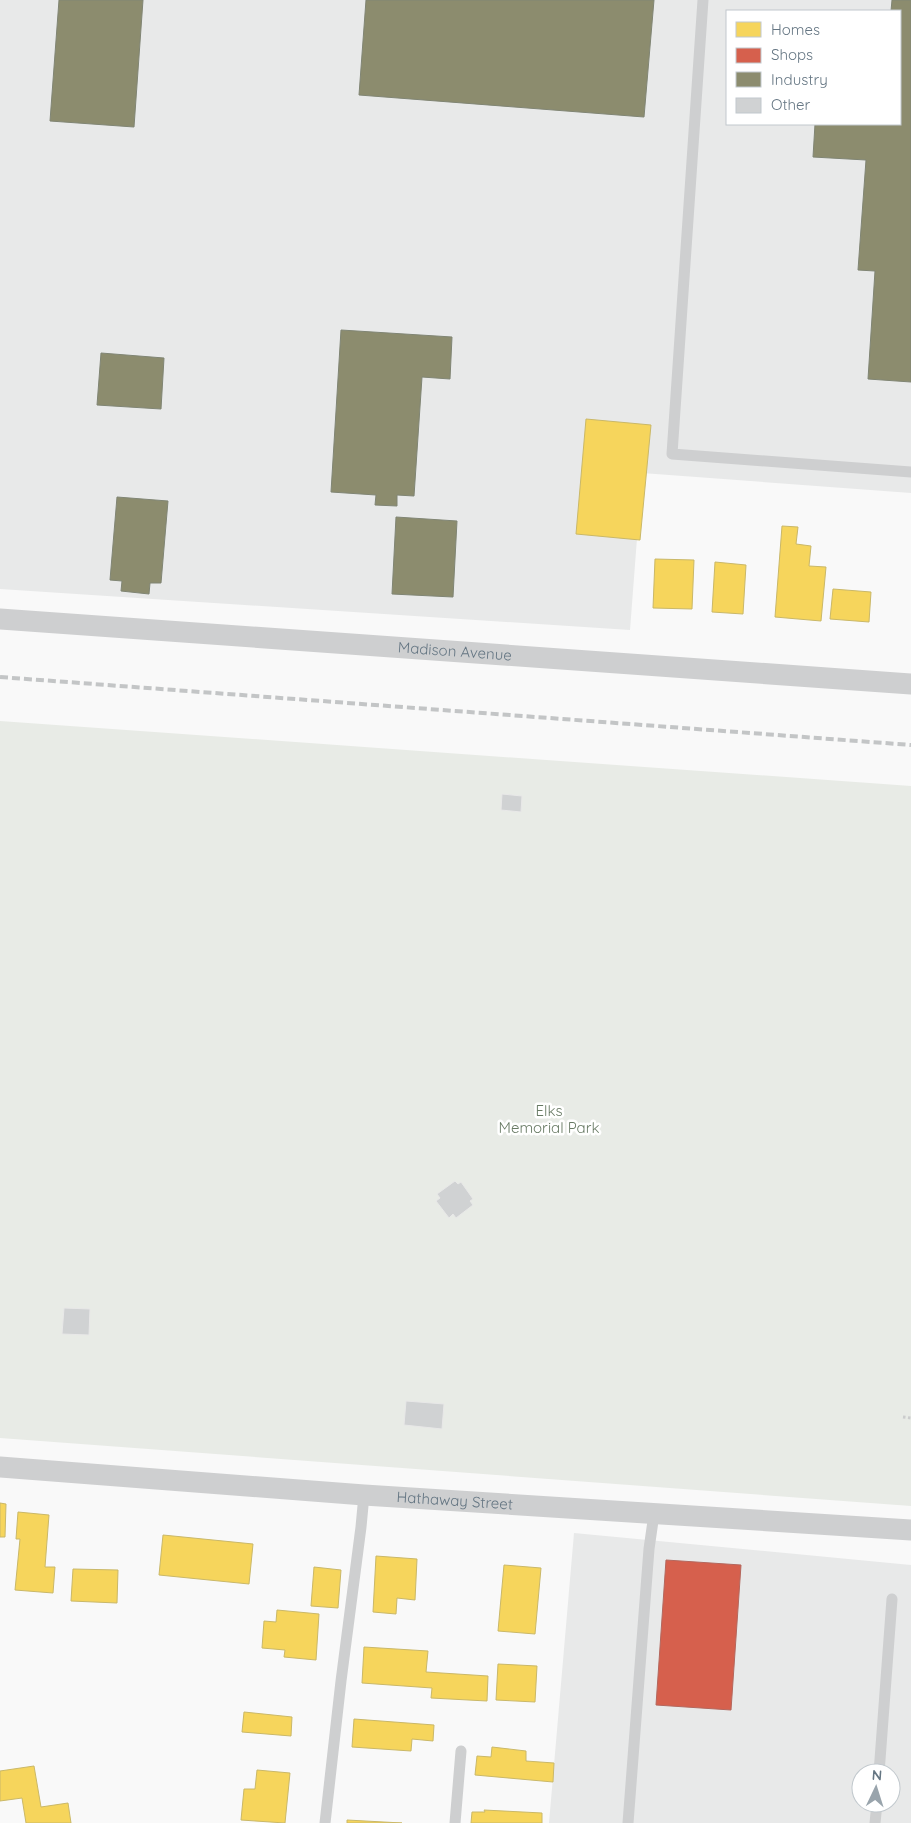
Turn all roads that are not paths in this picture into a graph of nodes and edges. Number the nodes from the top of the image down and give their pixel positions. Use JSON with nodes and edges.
{"nodes":[{"id":1,"x":703,"y":0,"type":"edge"},
{"id":2,"x":911,"y":472,"type":"edge"},
{"id":3,"x":0,"y":619,"type":"edge"},
{"id":4,"x":911,"y":684,"type":"edge"},
{"id":5,"x":0,"y":1467,"type":"edge"},
{"id":6,"x":364,"y":1495,"type":"junction"},
{"id":7,"x":654,"y":1514,"type":"junction"},
{"id":8,"x":911,"y":1530,"type":"edge"},
{"id":9,"x":892,"y":1599,"type":"dead end"},
{"id":10,"x":461,"y":1751,"type":"dead end"},
{"id":11,"x":880,"y":1763,"type":"edge"},
{"id":12,"x":325,"y":1823,"type":"edge"},
{"id":13,"x":455,"y":1823,"type":"edge"},
{"id":14,"x":628,"y":1823,"type":"edge"}],
"edges":[{"from":1,"to":2,"type":"lane"},
{"from":3,"to":4,"type":"street","name":"Madison Avenue"},
{"from":5,"to":6,"type":"street","name":"Hathaway Street"},
{"from":6,"to":7,"type":"street","name":"Hathaway Street"},
{"from":6,"to":12,"type":"lane"},
{"from":7,"to":8,"type":"street","name":"Hathaway Street"},
{"from":7,"to":14,"type":"lane"},
{"from":9,"to":11,"type":"lane"},
{"from":10,"to":13,"type":"lane"}]}
